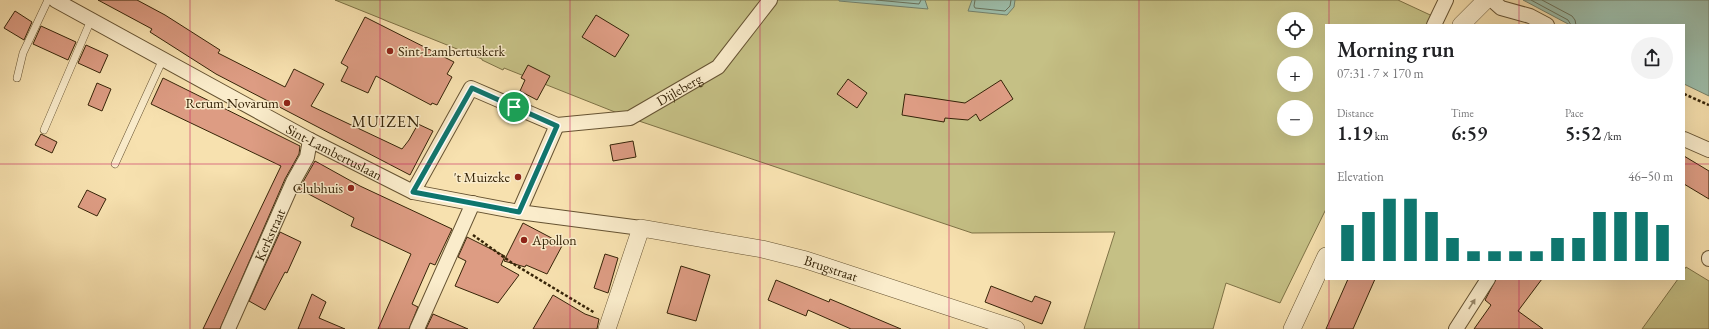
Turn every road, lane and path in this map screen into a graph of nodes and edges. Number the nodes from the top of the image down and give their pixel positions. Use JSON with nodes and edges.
{"nodes":[{"id":1,"x":48,"y":0,"type":"edge"},
{"id":2,"x":55,"y":0,"type":"edge"},
{"id":3,"x":770,"y":0,"type":"edge"},
{"id":4,"x":1446,"y":0,"type":"edge"},
{"id":5,"x":1486,"y":0,"type":"edge"},
{"id":6,"x":1492,"y":0,"type":"edge"},
{"id":7,"x":91,"y":20,"type":"junction"},
{"id":8,"x":1434,"y":24,"type":"edge"},
{"id":9,"x":1462,"y":24,"type":"edge"},
{"id":10,"x":1545,"y":24,"type":"edge"},
{"id":11,"x":163,"y":59,"type":"junction"},
{"id":12,"x":17,"y":78,"type":"dead end"},
{"id":13,"x":1685,"y":94,"type":"edge"},
{"id":14,"x":1709,"y":105,"type":"edge"},
{"id":15,"x":557,"y":126,"type":"junction"},
{"id":16,"x":44,"y":130,"type":"dead end"},
{"id":17,"x":1685,"y":139,"type":"edge"},
{"id":18,"x":310,"y":140,"type":"junction"},
{"id":19,"x":1709,"y":150,"type":"edge"},
{"id":20,"x":115,"y":164,"type":"dead end"},
{"id":21,"x":413,"y":192,"type":"junction"},
{"id":22,"x":473,"y":203,"type":"junction"},
{"id":23,"x":519,"y":212,"type":"junction"},
{"id":24,"x":461,"y":227,"type":"junction"},
{"id":25,"x":641,"y":228,"type":"junction"},
{"id":26,"x":1325,"y":258,"type":"edge"},
{"id":27,"x":1487,"y":280,"type":"edge"},
{"id":28,"x":612,"y":327,"type":"edge"},
{"id":29,"x":228,"y":329,"type":"edge"},
{"id":30,"x":417,"y":329,"type":"edge"},
{"id":31,"x":1016,"y":329,"type":"edge"},
{"id":32,"x":1292,"y":329,"type":"edge"},
{"id":33,"x":1456,"y":329,"type":"edge"}],
"edges":[{"from":1,"to":12,"type":"lane"},
{"from":2,"to":7,"type":"street","name":"Sint-Lambertuslaan"},
{"from":3,"to":15,"type":"street","name":"Dijleberg"},
{"from":4,"to":8,"type":"street"},
{"from":5,"to":9,"type":"street"},
{"from":6,"to":10,"type":"street"},
{"from":7,"to":11,"type":"street","name":"Sint-Lambertuslaan"},
{"from":7,"to":16,"type":"lane"},
{"from":11,"to":18,"type":"street","name":"Sint-Lambertuslaan"},
{"from":11,"to":20,"type":"lane"},
{"from":13,"to":14,"type":"path"},
{"from":15,"to":21,"type":"street"},
{"from":15,"to":23,"type":"street"},
{"from":17,"to":19,"type":"street"},
{"from":18,"to":21,"type":"street","name":"Sint-Lambertuslaan"},
{"from":18,"to":29,"type":"street","name":"Kerkstraat"},
{"from":21,"to":22,"type":"street","name":"Sint-Lambertuslaan"},
{"from":22,"to":23,"type":"street","name":"Sint-Lambertuslaan"},
{"from":22,"to":24,"type":"street"},
{"from":23,"to":25,"type":"street","name":"Sint-Lambertuslaan"},
{"from":24,"to":28,"type":"path"},
{"from":24,"to":30,"type":"street"},
{"from":25,"to":28,"type":"street"},
{"from":25,"to":31,"type":"street","name":"Brugstraat"},
{"from":26,"to":32,"type":"street"},
{"from":33,"to":27,"type":"street","one_way":true}]}
